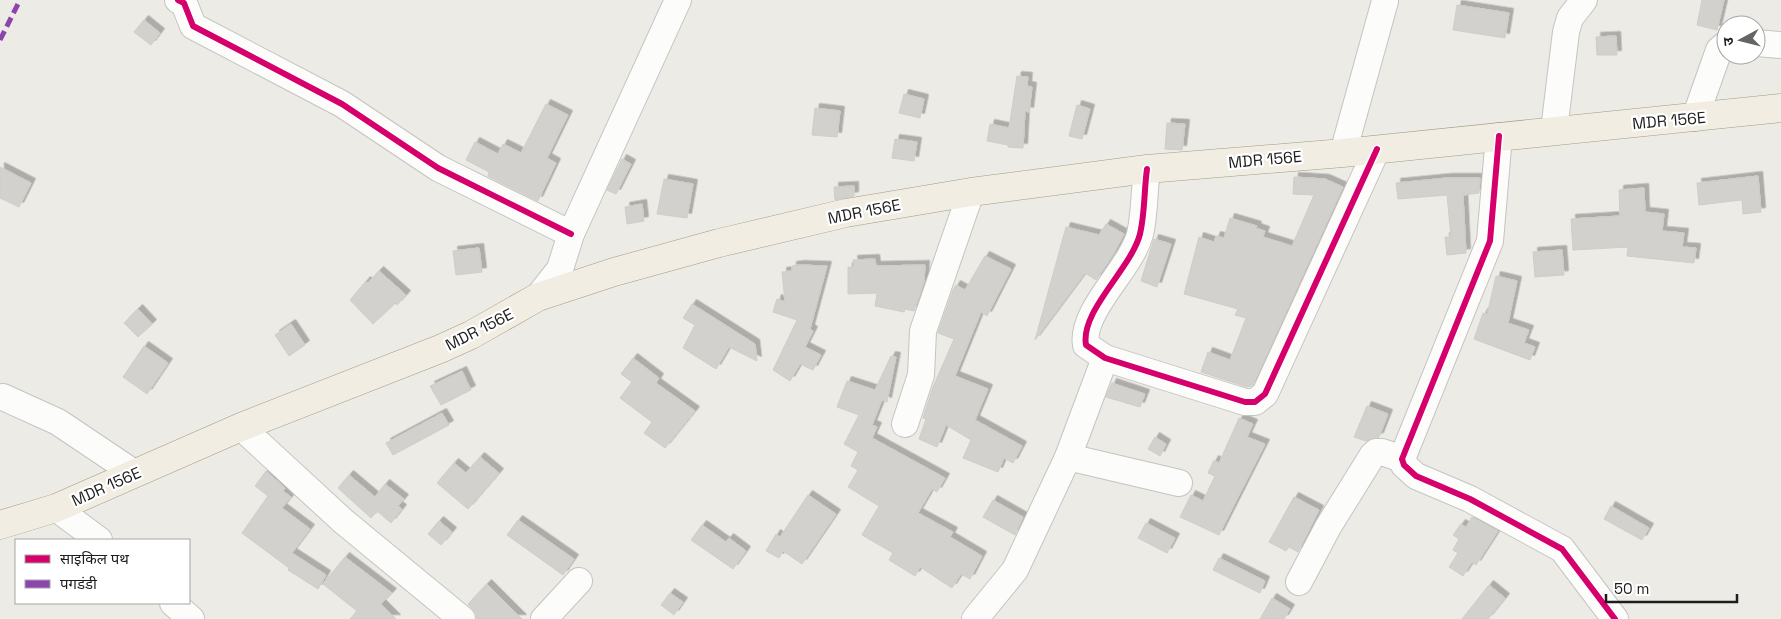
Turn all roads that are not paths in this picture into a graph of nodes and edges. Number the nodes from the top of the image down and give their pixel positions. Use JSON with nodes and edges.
{"nodes":[{"id":1,"x":178,"y":0,"type":"edge"},
{"id":2,"x":678,"y":0,"type":"edge"},
{"id":3,"x":1584,"y":0,"type":"edge"},
{"id":4,"x":1384,"y":1,"type":"edge"},
{"id":5,"x":1766,"y":44,"type":"edge"},
{"id":6,"x":1781,"y":45,"type":"edge"},
{"id":7,"x":1716,"y":58,"type":"edge"},
{"id":8,"x":1781,"y":108,"type":"edge"},
{"id":9,"x":1695,"y":118,"type":"junction"},
{"id":10,"x":1554,"y":130,"type":"junction"},
{"id":11,"x":1498,"y":136,"type":"junction"},
{"id":12,"x":1377,"y":149,"type":"junction"},
{"id":13,"x":1343,"y":152,"type":"junction"},
{"id":14,"x":1147,"y":169,"type":"junction"},
{"id":15,"x":972,"y":192,"type":"junction"},
{"id":16,"x":571,"y":234,"type":"junction"},
{"id":17,"x":538,"y":297,"type":"junction"},
{"id":18,"x":1105,"y":358,"type":"junction"},
{"id":19,"x":2,"y":397,"type":"dead end"},
{"id":20,"x":905,"y":424,"type":"dead end"},
{"id":21,"x":241,"y":427,"type":"junction"},
{"id":22,"x":1068,"y":457,"type":"junction"},
{"id":23,"x":1402,"y":459,"type":"junction"},
{"id":24,"x":134,"y":473,"type":"junction"},
{"id":25,"x":1179,"y":483,"type":"dead end"},
{"id":26,"x":56,"y":508,"type":"junction"},
{"id":27,"x":0,"y":526,"type":"edge"},
{"id":28,"x":98,"y":539,"type":"edge"},
{"id":29,"x":580,"y":581,"type":"dead end"},
{"id":30,"x":1299,"y":582,"type":"dead end"},
{"id":31,"x":174,"y":604,"type":"edge"},
{"id":32,"x":458,"y":618,"type":"edge"},
{"id":33,"x":191,"y":619,"type":"edge"},
{"id":34,"x":544,"y":619,"type":"edge"},
{"id":35,"x":975,"y":619,"type":"edge"},
{"id":36,"x":1615,"y":619,"type":"edge"}],
"edges":[{"from":1,"to":16,"type":"street"},
{"from":2,"to":16,"type":"street"},
{"from":3,"to":10,"type":"street"},
{"from":4,"to":13,"type":"street"},
{"from":5,"to":6,"type":"street"},
{"from":7,"to":9,"type":"street"},
{"from":8,"to":9,"type":"main road","name":"MDR 156E"},
{"from":9,"to":10,"type":"main road","name":"MDR 156E"},
{"from":10,"to":11,"type":"main road","name":"MDR 156E"},
{"from":11,"to":12,"type":"main road","name":"MDR 156E"},
{"from":11,"to":23,"type":"street"},
{"from":12,"to":13,"type":"main road","name":"MDR 156E"},
{"from":12,"to":18,"type":"street"},
{"from":13,"to":14,"type":"main road","name":"MDR 156E"},
{"from":14,"to":15,"type":"main road","name":"MDR 156E"},
{"from":14,"to":18,"type":"street"},
{"from":15,"to":17,"type":"main road","name":"MDR 156E"},
{"from":15,"to":20,"type":"street"},
{"from":16,"to":17,"type":"street"},
{"from":17,"to":21,"type":"main road","name":"MDR 156E"},
{"from":18,"to":22,"type":"street"},
{"from":19,"to":24,"type":"street"},
{"from":21,"to":24,"type":"main road","name":"MDR 156E"},
{"from":21,"to":32,"type":"street"},
{"from":22,"to":25,"type":"street"},
{"from":22,"to":35,"type":"street"},
{"from":23,"to":30,"type":"street"},
{"from":23,"to":36,"type":"street"},
{"from":24,"to":26,"type":"main road","name":"MDR 156E"},
{"from":26,"to":27,"type":"main road","name":"MDR 156E"},
{"from":26,"to":28,"type":"street"},
{"from":29,"to":34,"type":"street"},
{"from":31,"to":33,"type":"street"}]}
